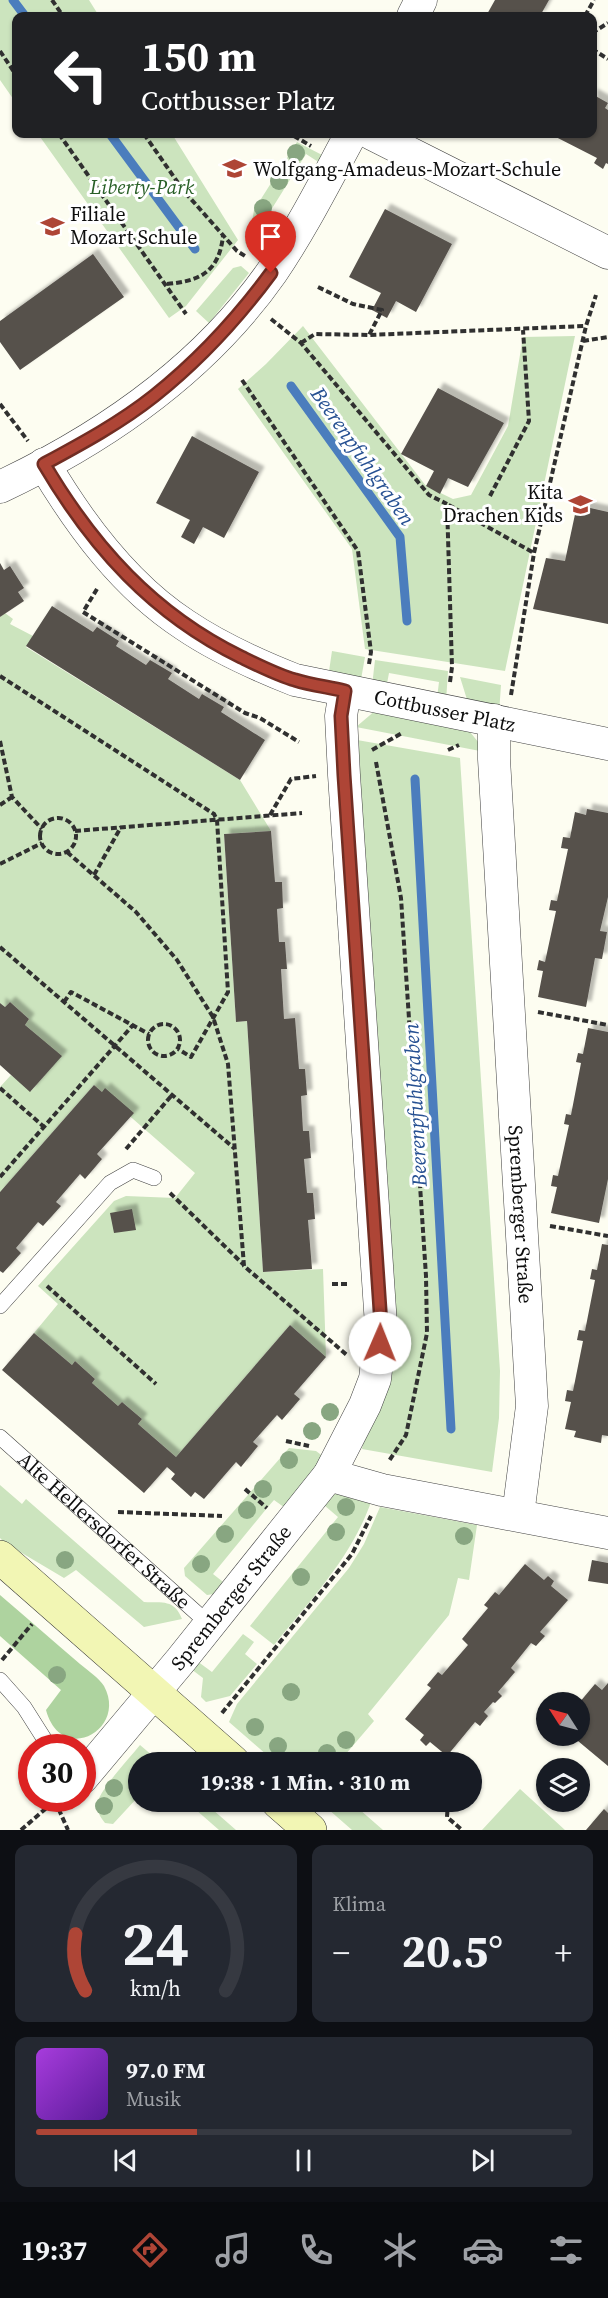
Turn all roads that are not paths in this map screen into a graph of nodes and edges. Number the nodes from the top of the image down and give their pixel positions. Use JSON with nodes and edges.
{"nodes":[{"id":1,"x":349,"y":138,"type":"edge"},
{"id":2,"x":380,"y":138,"type":"edge"},
{"id":3,"x":608,"y":253,"type":"edge"},
{"id":4,"x":44,"y":464,"type":"junction"},
{"id":5,"x":0,"y":487,"type":"edge"},
{"id":6,"x":355,"y":693,"type":"junction"},
{"id":7,"x":494,"y":720,"type":"junction"},
{"id":8,"x":608,"y":744,"type":"edge"},
{"id":9,"x":154,"y":1178,"type":"road end"},
{"id":10,"x":0,"y":1306,"type":"edge"},
{"id":11,"x":0,"y":1437,"type":"edge"},
{"id":12,"x":329,"y":1475,"type":"junction"},
{"id":13,"x":518,"y":1515,"type":"junction"},
{"id":14,"x":608,"y":1533,"type":"edge"},
{"id":15,"x":0,"y":1557,"type":"edge"},
{"id":16,"x":209,"y":1624,"type":"junction"},
{"id":17,"x":0,"y":1680,"type":"edge"},
{"id":18,"x":154,"y":1692,"type":"junction"},
{"id":19,"x":41,"y":1734,"type":"edge"},
{"id":20,"x":222,"y":1752,"type":"edge"},
{"id":21,"x":96,"y":1761,"type":"edge"},
{"id":22,"x":289,"y":1812,"type":"edge"},
{"id":23,"x":310,"y":1830,"type":"edge"}],
"edges":[{"from":1,"to":4,"type":"street"},
{"from":2,"to":3,"type":"street"},
{"from":4,"to":5,"type":"street"},
{"from":4,"to":6,"type":"street","name":"Cottbusser Platz"},
{"from":6,"to":7,"type":"street","name":"Cottbusser Platz"},
{"from":6,"to":12,"type":"street","name":"Spremberger Straße"},
{"from":7,"to":8,"type":"street","name":"Cottbusser Platz"},
{"from":7,"to":13,"type":"street","name":"Spremberger Straße"},
{"from":9,"to":10,"type":"lane"},
{"from":11,"to":16,"type":"lane","name":"Alte Hellersdorfer Straße"},
{"from":12,"to":13,"type":"street"},
{"from":12,"to":16,"type":"street","name":"Spremberger Straße"},
{"from":13,"to":14,"type":"street"},
{"from":15,"to":18,"type":"street"},
{"from":16,"to":18,"type":"street","name":"Spremberger Straße"},
{"from":17,"to":19,"type":"lane"},
{"from":18,"to":20,"type":"street"},
{"from":18,"to":21,"type":"street"},
{"from":22,"to":23,"type":"street"}]}
